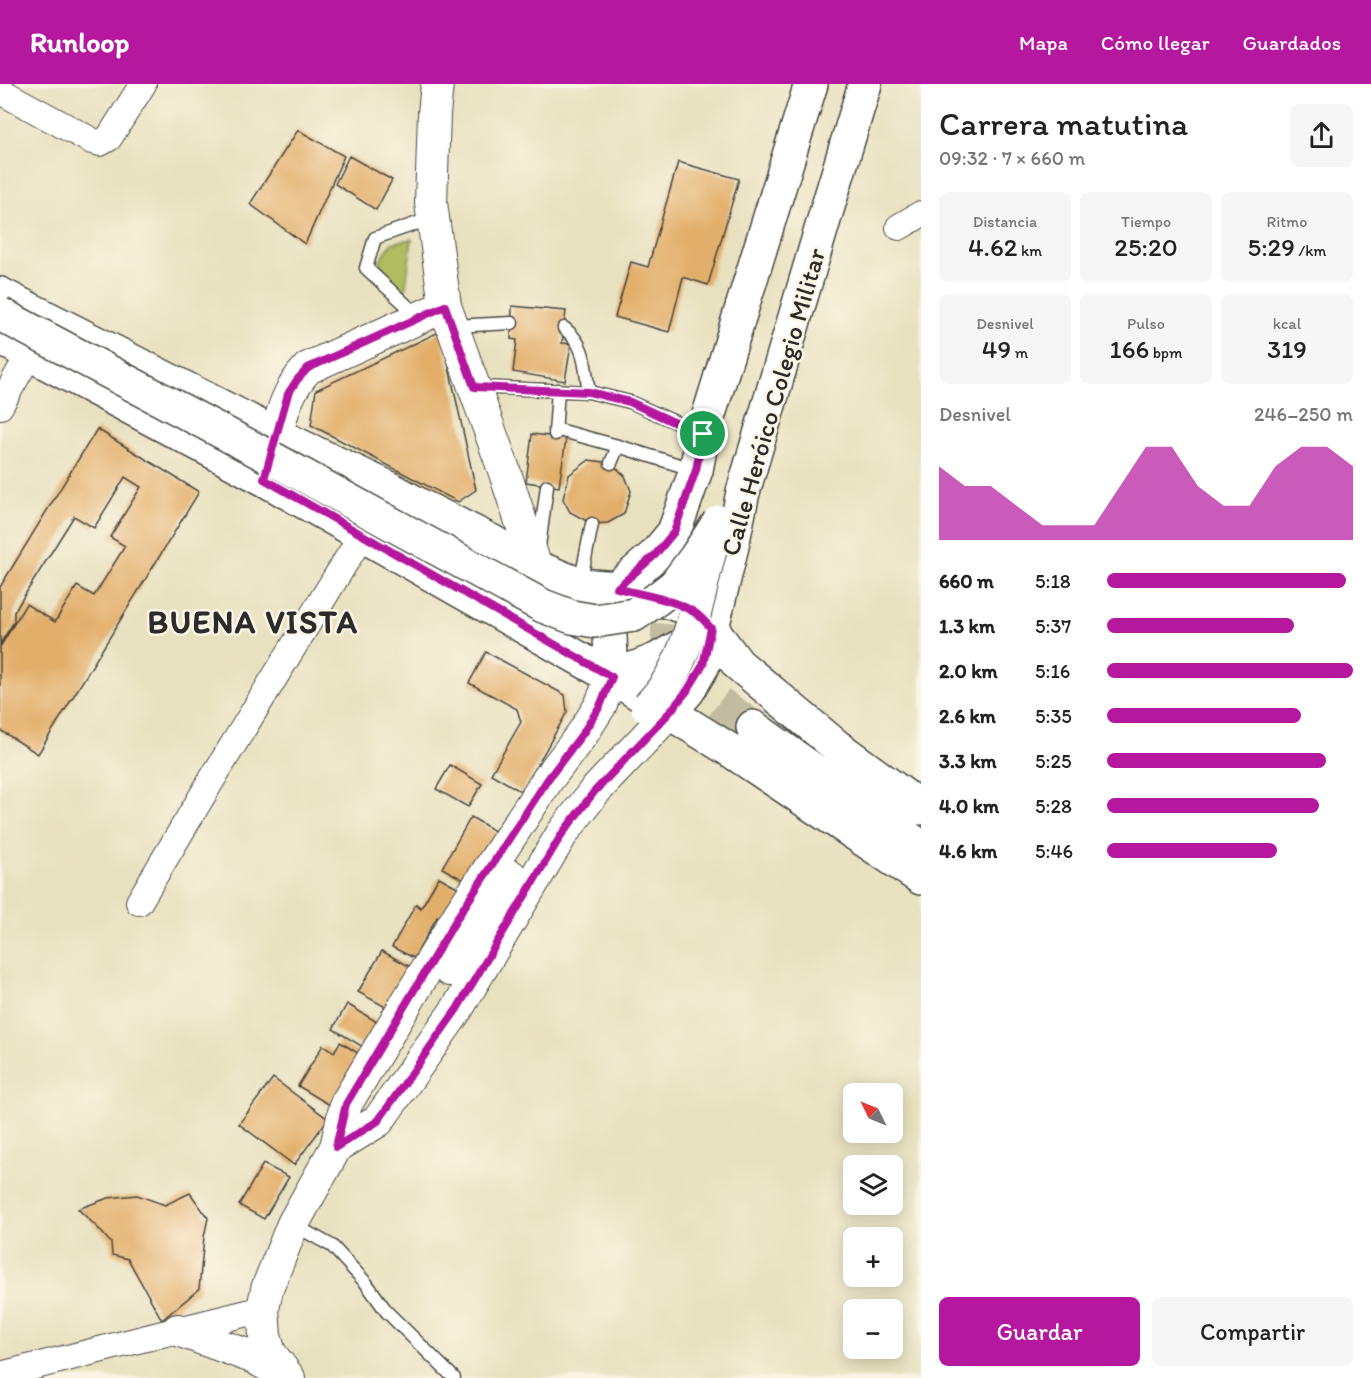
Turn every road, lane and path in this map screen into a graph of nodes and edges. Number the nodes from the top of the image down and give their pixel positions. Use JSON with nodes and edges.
{"nodes":[{"id":1,"x":143,"y":84,"type":"edge"},
{"id":2,"x":437,"y":84,"type":"edge"},
{"id":3,"x":811,"y":84,"type":"edge"},
{"id":4,"x":832,"y":84,"type":"edge"},
{"id":5,"x":850,"y":84,"type":"edge"},
{"id":6,"x":865,"y":84,"type":"edge"},
{"id":7,"x":0,"y":91,"type":"edge"},
{"id":8,"x":921,"y":214,"type":"edge"},
{"id":9,"x":433,"y":218,"type":"junction"},
{"id":10,"x":899,"y":227,"type":"dead end"},
{"id":11,"x":0,"y":294,"type":"edge"},
{"id":12,"x":0,"y":314,"type":"edge"},
{"id":13,"x":439,"y":317,"type":"junction"},
{"id":14,"x":512,"y":323,"type":"dead end"},
{"id":15,"x":564,"y":328,"type":"dead end"},
{"id":16,"x":0,"y":338,"type":"edge"},
{"id":17,"x":30,"y":353,"type":"junction"},
{"id":18,"x":474,"y":387,"type":"junction"},
{"id":19,"x":558,"y":390,"type":"junction"},
{"id":20,"x":589,"y":392,"type":"junction"},
{"id":21,"x":0,"y":406,"type":"edge"},
{"id":22,"x":703,"y":434,"type":"junction"},
{"id":23,"x":277,"y":435,"type":"junction"},
{"id":24,"x":618,"y":446,"type":"junction"},
{"id":25,"x":611,"y":463,"type":"dead end"},
{"id":26,"x":696,"y":470,"type":"junction"},
{"id":27,"x":264,"y":479,"type":"junction"},
{"id":28,"x":547,"y":486,"type":"dead end"},
{"id":29,"x":592,"y":524,"type":"dead end"},
{"id":30,"x":714,"y":531,"type":"junction"},
{"id":31,"x":362,"y":535,"type":"junction"},
{"id":32,"x":655,"y":555,"type":"junction"},
{"id":33,"x":536,"y":567,"type":"junction"},
{"id":34,"x":580,"y":585,"type":"junction"},
{"id":35,"x":617,"y":588,"type":"junction"},
{"id":36,"x":480,"y":603,"type":"junction"},
{"id":37,"x":711,"y":628,"type":"junction"},
{"id":38,"x":738,"y":664,"type":"junction"},
{"id":39,"x":703,"y":665,"type":"junction"},
{"id":40,"x":612,"y":677,"type":"junction"},
{"id":41,"x":669,"y":713,"type":"junction"},
{"id":42,"x":753,"y":727,"type":"tunnel mouth"},
{"id":43,"x":921,"y":808,"type":"edge"},
{"id":44,"x":921,"y":847,"type":"edge"},
{"id":45,"x":921,"y":878,"type":"edge"},
{"id":46,"x":139,"y":902,"type":"dead end"},
{"id":47,"x":336,"y":1147,"type":"junction"},
{"id":48,"x":292,"y":1224,"type":"junction"},
{"id":49,"x":263,"y":1309,"type":"junction"},
{"id":50,"x":178,"y":1330,"type":"junction"},
{"id":51,"x":0,"y":1375,"type":"edge"},
{"id":52,"x":288,"y":1377,"type":"edge"},
{"id":53,"x":454,"y":1378,"type":"edge"}],
"edges":[{"from":1,"to":7,"type":"street"},
{"from":2,"to":9,"type":"street"},
{"from":3,"to":22,"type":"main road","name":"Calle Heróico Colegio Militar"},
{"from":4,"to":30,"type":"main road"},
{"from":5,"to":30,"type":"main road"},
{"from":6,"to":30,"type":"main road","name":"Calle Heróico Colegio Militar"},
{"from":8,"to":10,"type":"street"},
{"from":9,"to":13,"type":"street"},
{"from":9,"to":13,"type":"lane"},
{"from":11,"to":23,"type":"main road"},
{"from":12,"to":30,"type":"main road","bridge":true},
{"from":13,"to":14,"type":"lane"},
{"from":13,"to":18,"type":"street"},
{"from":13,"to":23,"type":"street"},
{"from":15,"to":20,"type":"lane"},
{"from":16,"to":17,"type":"main road"},
{"from":17,"to":21,"type":"street"},
{"from":17,"to":27,"type":"main road"},
{"from":18,"to":19,"type":"lane"},
{"from":18,"to":33,"type":"street"},
{"from":19,"to":20,"type":"lane"},
{"from":19,"to":24,"type":"lane"},
{"from":20,"to":22,"type":"lane"},
{"from":22,"to":26,"type":"main road","name":"Calle Heróico Colegio Militar"},
{"from":23,"to":27,"type":"street"},
{"from":23,"to":33,"type":"main road"},
{"from":24,"to":25,"type":"lane"},
{"from":24,"to":26,"type":"lane"},
{"from":26,"to":32,"type":"main road","name":"Calle Heróico Colegio Militar"},
{"from":27,"to":31,"type":"main road"},
{"from":28,"to":33,"type":"lane"},
{"from":29,"to":34,"type":"lane"},
{"from":30,"to":32,"type":"main road"},
{"from":30,"to":37,"type":"main road","name":"Calle Heróico Colegio Militar"},
{"from":30,"to":47,"type":"street","bridge":true},
{"from":31,"to":36,"type":"main road"},
{"from":31,"to":46,"type":"street"},
{"from":32,"to":35,"type":"main road","name":"Calle Heróico Colegio Militar"},
{"from":33,"to":34,"type":"main road"},
{"from":33,"to":36,"type":"main road"},
{"from":34,"to":35,"type":"main road"},
{"from":35,"to":37,"type":"main road"},
{"from":35,"to":40,"type":"main road"},
{"from":36,"to":40,"type":"main road"},
{"from":37,"to":38,"type":"main road"},
{"from":37,"to":39,"type":"main road","name":"Calle Heróico Colegio Militar"},
{"from":37,"to":40,"type":"main road"},
{"from":38,"to":39,"type":"main road"},
{"from":38,"to":43,"type":"main road"},
{"from":39,"to":40,"type":"main road"},
{"from":39,"to":41,"type":"main road","name":"Calle Heróico Colegio Militar"},
{"from":40,"to":41,"type":"main road"},
{"from":40,"to":47,"type":"street"},
{"from":41,"to":45,"type":"main road"},
{"from":41,"to":47,"type":"street"},
{"from":42,"to":44,"type":"main road"},
{"from":47,"to":48,"type":"street"},
{"from":48,"to":49,"type":"street"},
{"from":48,"to":53,"type":"lane"},
{"from":49,"to":50,"type":"street"},
{"from":49,"to":52,"type":"street"},
{"from":50,"to":51,"type":"street"},
{"from":50,"to":52,"type":"street"}]}
